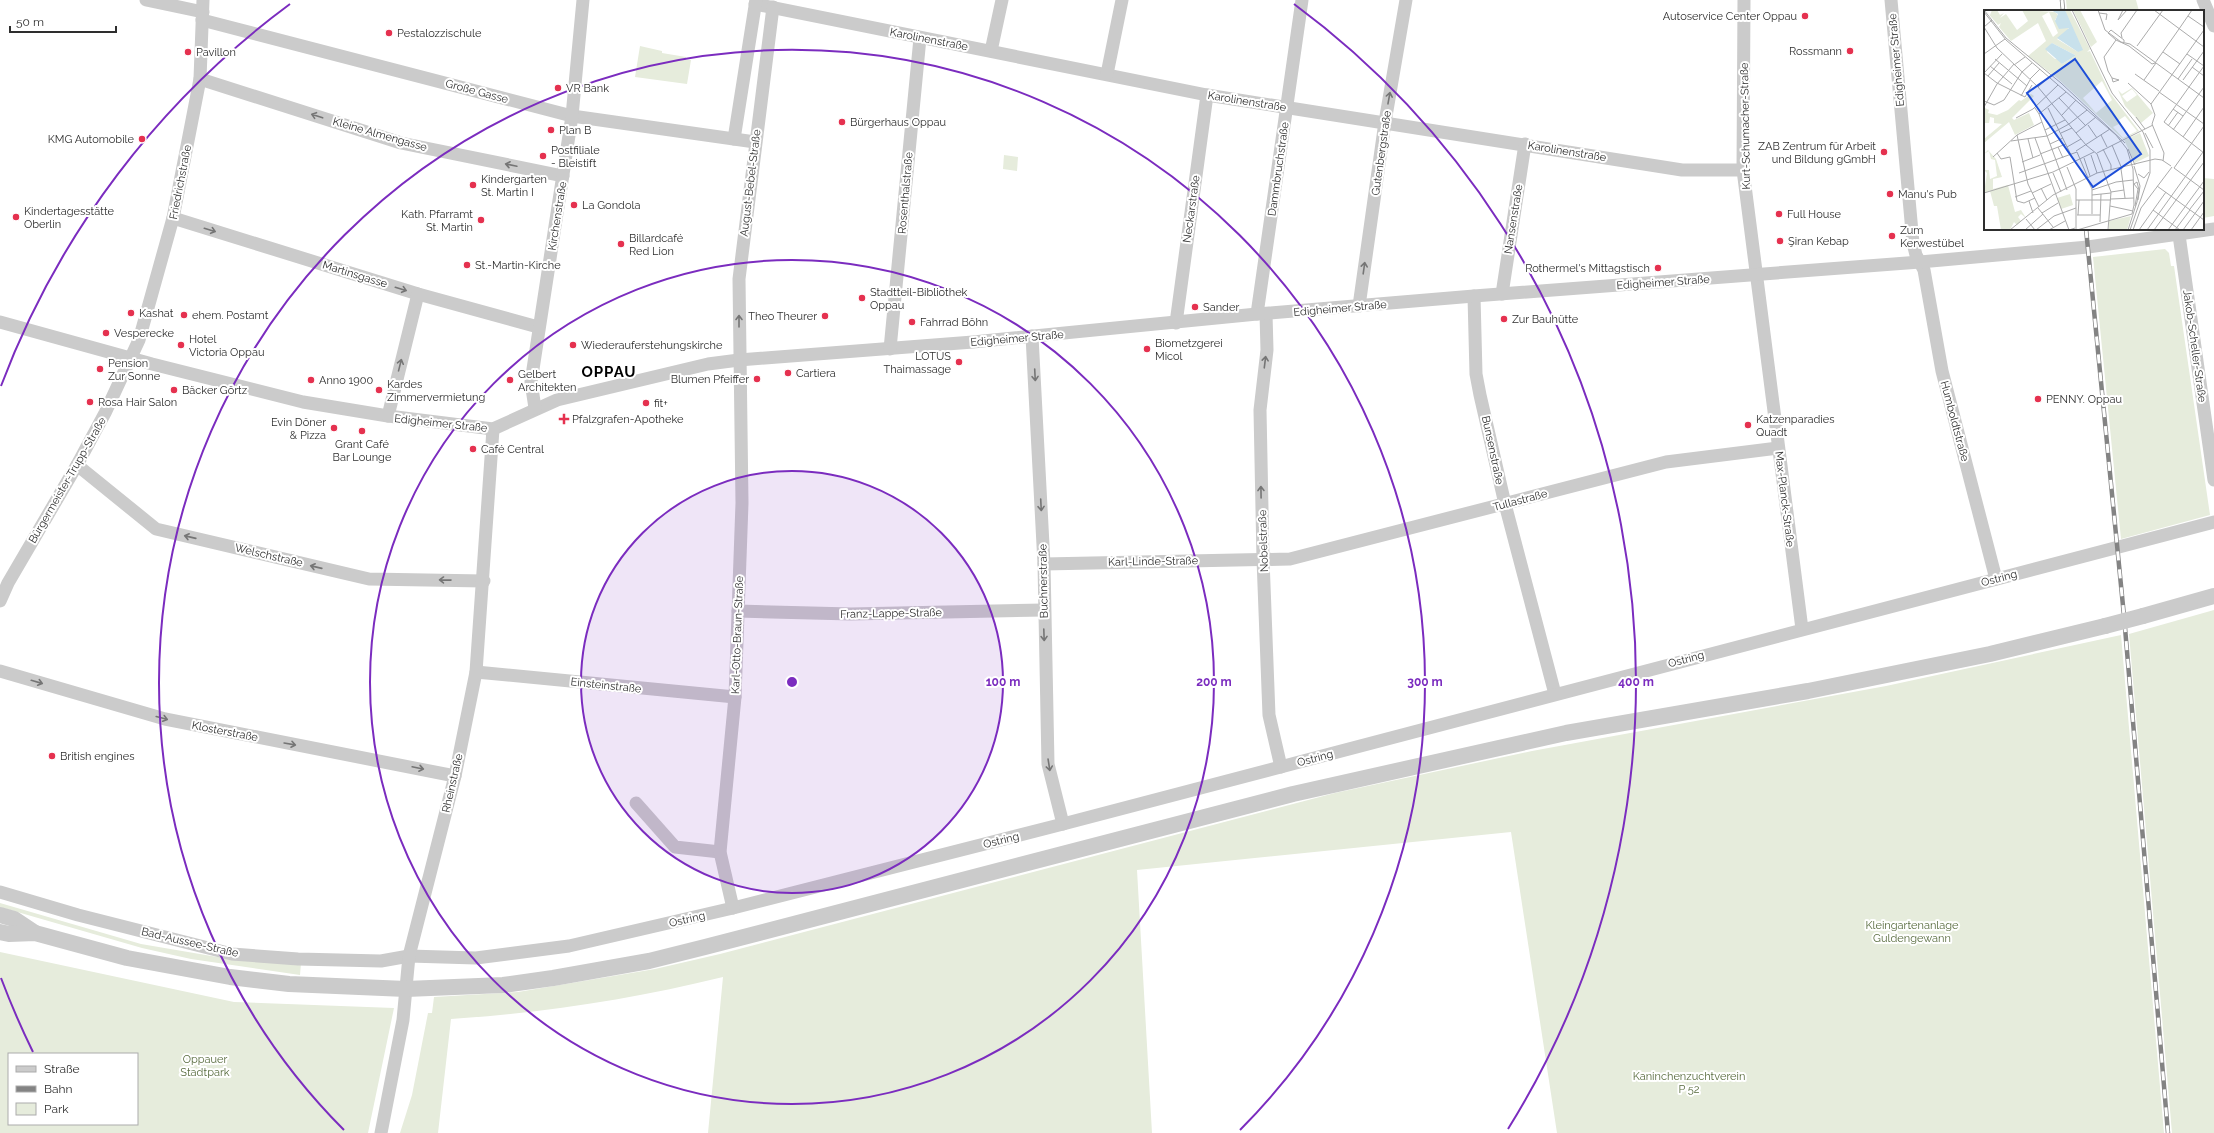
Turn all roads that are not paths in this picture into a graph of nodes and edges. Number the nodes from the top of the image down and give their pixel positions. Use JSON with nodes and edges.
{"nodes":[{"id":1,"x":146,"y":0,"type":"edge"},
{"id":2,"x":583,"y":0,"type":"edge"},
{"id":3,"x":1002,"y":0,"type":"edge"},
{"id":4,"x":1122,"y":0,"type":"edge"},
{"id":5,"x":1302,"y":0,"type":"edge"},
{"id":6,"x":1406,"y":0,"type":"edge"},
{"id":7,"x":1744,"y":0,"type":"edge"},
{"id":8,"x":1891,"y":0,"type":"edge"},
{"id":9,"x":2203,"y":0,"type":"edge"},
{"id":10,"x":756,"y":2,"type":"edge"},
{"id":11,"x":773,"y":7,"type":"junction"},
{"id":12,"x":203,"y":11,"type":"edge"},
{"id":13,"x":2214,"y":26,"type":"edge"},
{"id":14,"x":920,"y":38,"type":"junction"},
{"id":15,"x":991,"y":51,"type":"junction"},
{"id":16,"x":1107,"y":74,"type":"junction"},
{"id":17,"x":200,"y":79,"type":"junction"},
{"id":18,"x":1207,"y":95,"type":"junction"},
{"id":19,"x":1287,"y":107,"type":"junction"},
{"id":20,"x":572,"y":116,"type":"junction"},
{"id":21,"x":1385,"y":122,"type":"junction"},
{"id":22,"x":734,"y":139,"type":"junction"},
{"id":23,"x":755,"y":142,"type":"junction"},
{"id":24,"x":1525,"y":144,"type":"junction"},
{"id":25,"x":1743,"y":170,"type":"junction"},
{"id":26,"x":563,"y":176,"type":"junction"},
{"id":27,"x":173,"y":218,"type":"junction"},
{"id":28,"x":2214,"y":229,"type":"edge"},
{"id":29,"x":2179,"y":236,"type":"junction"},
{"id":30,"x":1920,"y":262,"type":"junction"},
{"id":31,"x":1756,"y":275,"type":"junction"},
{"id":32,"x":418,"y":294,"type":"junction"},
{"id":33,"x":1502,"y":294,"type":"junction"},
{"id":34,"x":1474,"y":296,"type":"junction"},
{"id":35,"x":1359,"y":306,"type":"junction"},
{"id":36,"x":1262,"y":314,"type":"junction"},
{"id":37,"x":0,"y":322,"type":"edge"},
{"id":38,"x":1176,"y":323,"type":"junction"},
{"id":39,"x":538,"y":326,"type":"junction"},
{"id":40,"x":1032,"y":336,"type":"junction"},
{"id":41,"x":890,"y":349,"type":"junction"},
{"id":42,"x":131,"y":358,"type":"junction"},
{"id":43,"x":739,"y":360,"type":"junction"},
{"id":44,"x":535,"y":408,"type":"junction"},
{"id":45,"x":388,"y":416,"type":"junction"},
{"id":46,"x":493,"y":429,"type":"junction"},
{"id":47,"x":1778,"y":448,"type":"junction"},
{"id":48,"x":77,"y":465,"type":"junction"},
{"id":49,"x":2214,"y":480,"type":"edge"},
{"id":50,"x":1504,"y":504,"type":"junction"},
{"id":51,"x":2214,"y":522,"type":"edge"},
{"id":52,"x":1263,"y":559,"type":"junction"},
{"id":53,"x":1044,"y":564,"type":"junction"},
{"id":54,"x":1996,"y":579,"type":"junction"},
{"id":55,"x":484,"y":581,"type":"junction"},
{"id":56,"x":2214,"y":596,"type":"edge"},
{"id":57,"x":0,"y":600,"type":"edge"},
{"id":58,"x":1043,"y":610,"type":"junction"},
{"id":59,"x":738,"y":611,"type":"junction"},
{"id":60,"x":1802,"y":628,"type":"junction"},
{"id":61,"x":0,"y":671,"type":"edge"},
{"id":62,"x":476,"y":672,"type":"junction"},
{"id":63,"x":1555,"y":694,"type":"junction"},
{"id":64,"x":735,"y":697,"type":"junction"},
{"id":65,"x":1281,"y":766,"type":"junction"},
{"id":66,"x":455,"y":776,"type":"junction"},
{"id":67,"x":636,"y":803,"type":"dead end"},
{"id":68,"x":1063,"y":824,"type":"junction"},
{"id":69,"x":720,"y":852,"type":"junction"},
{"id":70,"x":0,"y":892,"type":"edge"},
{"id":71,"x":732,"y":908,"type":"junction"},
{"id":72,"x":0,"y":915,"type":"edge"},
{"id":73,"x":0,"y":932,"type":"edge"},
{"id":74,"x":35,"y":934,"type":"junction"},
{"id":75,"x":409,"y":956,"type":"junction"},
{"id":76,"x":406,"y":989,"type":"junction"},
{"id":77,"x":381,"y":1133,"type":"edge"}],
"edges":[{"from":1,"to":12,"type":"street","name":"Große Gasse"},
{"from":2,"to":20,"type":"street","name":"Kirchenstraße"},
{"from":3,"to":15,"type":"street"},
{"from":4,"to":16,"type":"street"},
{"from":5,"to":19,"type":"street","name":"Dammbruchstraße"},
{"from":21,"to":6,"type":"street","name":"Gutenbergstraße","one_way":true},
{"from":7,"to":25,"type":"street","name":"Kurt-Schumacher-Straße"},
{"from":8,"to":30,"type":"street","name":"Edigheimer Straße"},
{"from":9,"to":13,"type":"street"},
{"from":10,"to":11,"type":"street","name":"Karolinenstraße"},
{"from":10,"to":22,"type":"street","name":"August-Bebel-Straße"},
{"from":11,"to":14,"type":"street","name":"Karolinenstraße"},
{"from":11,"to":23,"type":"street","name":"August-Bebel-Straße"},
{"from":12,"to":17,"type":"street","name":"Friedrichstraße"},
{"from":12,"to":20,"type":"street","name":"Große Gasse"},
{"from":14,"to":15,"type":"street","name":"Karolinenstraße"},
{"from":14,"to":41,"type":"street","name":"Rosenthalstraße"},
{"from":15,"to":16,"type":"street","name":"Karolinenstraße"},
{"from":16,"to":18,"type":"street","name":"Karolinenstraße"},
{"from":26,"to":17,"type":"street","name":"Kleine Almengasse","one_way":true},
{"from":17,"to":27,"type":"street","name":"Friedrichstraße"},
{"from":18,"to":19,"type":"street","name":"Karolinenstraße"},
{"from":18,"to":38,"type":"street","name":"Neckarstraße"},
{"from":19,"to":21,"type":"street","name":"Karolinenstraße"},
{"from":19,"to":36,"type":"street","name":"Dammbruchstraße"},
{"from":20,"to":22,"type":"street","name":"Große Gasse"},
{"from":20,"to":26,"type":"street","name":"Kirchenstraße"},
{"from":21,"to":24,"type":"street","name":"Karolinenstraße"},
{"from":35,"to":21,"type":"street","name":"Gutenbergstraße","one_way":true},
{"from":22,"to":23,"type":"street","name":"Große Gasse"},
{"from":43,"to":23,"type":"street","name":"August-Bebel-Straße","one_way":true},
{"from":24,"to":25,"type":"street","name":"Karolinenstraße"},
{"from":24,"to":33,"type":"street","name":"Nansenstraße"},
{"from":25,"to":31,"type":"street","name":"Kurt-Schumacher-Straße"},
{"from":26,"to":39,"type":"street","name":"Kirchenstraße"},
{"from":27,"to":32,"type":"street","name":"Martinsgasse","one_way":true},
{"from":27,"to":42,"type":"street","name":"Friedrichstraße"},
{"from":28,"to":29,"type":"street","name":"Edigheimer Straße"},
{"from":29,"to":30,"type":"street","name":"Edigheimer Straße"},
{"from":29,"to":49,"type":"street","name":"Jakob-Scheller-Straße"},
{"from":30,"to":31,"type":"street","name":"Edigheimer Straße"},
{"from":30,"to":54,"type":"street","name":"Humboldtstraße"},
{"from":31,"to":33,"type":"street","name":"Edigheimer Straße"},
{"from":31,"to":47,"type":"street","name":"Max-Planck-Straße"},
{"from":32,"to":39,"type":"street","name":"Martinsgasse"},
{"from":45,"to":32,"type":"street","one_way":true},
{"from":33,"to":34,"type":"street","name":"Edigheimer Straße"},
{"from":34,"to":35,"type":"street","name":"Edigheimer Straße"},
{"from":34,"to":50,"type":"street","name":"Bunsenstraße"},
{"from":35,"to":36,"type":"street","name":"Edigheimer Straße"},
{"from":36,"to":38,"type":"street","name":"Edigheimer Straße"},
{"from":52,"to":36,"type":"street","name":"Nobelstraße","one_way":true},
{"from":37,"to":42,"type":"street","name":"Edigheimer Straße"},
{"from":38,"to":40,"type":"street","name":"Edigheimer Straße"},
{"from":39,"to":44,"type":"street","name":"Kirchenstraße"},
{"from":40,"to":41,"type":"street","name":"Edigheimer Straße"},
{"from":40,"to":53,"type":"street","name":"Buchnerstraße","one_way":true},
{"from":41,"to":43,"type":"street","name":"Edigheimer Straße"},
{"from":42,"to":45,"type":"street","name":"Edigheimer Straße"},
{"from":42,"to":48,"type":"street","name":"Bürgermeister-Trupp-Straße"},
{"from":43,"to":44,"type":"street","name":"Edigheimer Straße"},
{"from":43,"to":59,"type":"street","name":"Karl-Otto-Braun-Straße"},
{"from":44,"to":46,"type":"street","name":"Edigheimer Straße"},
{"from":45,"to":46,"type":"street","name":"Edigheimer Straße"},
{"from":46,"to":55,"type":"street","name":"Rheinstraße"},
{"from":47,"to":50,"type":"street","name":"Tullastraße"},
{"from":47,"to":60,"type":"street","name":"Max-Planck-Straße"},
{"from":55,"to":48,"type":"street","name":"Welschstraße","one_way":true},
{"from":48,"to":57,"type":"street","name":"Bürgermeister-Trupp-Straße"},
{"from":50,"to":52,"type":"street","name":"Tullastraße"},
{"from":50,"to":63,"type":"street","name":"Bunsenstraße"},
{"from":51,"to":54,"type":"street","name":"Ostring"},
{"from":52,"to":53,"type":"street","name":"Karl-Linde-Straße"},
{"from":52,"to":65,"type":"street","name":"Nobelstraße"},
{"from":53,"to":58,"type":"street","name":"Buchnerstraße"},
{"from":54,"to":60,"type":"street","name":"Ostring"},
{"from":55,"to":62,"type":"street","name":"Rheinstraße"},
{"from":56,"to":76,"type":"street","bridge":true},
{"from":58,"to":59,"type":"street","name":"Franz-Lappe-Straße"},
{"from":58,"to":68,"type":"street","name":"Buchnerstraße","one_way":true},
{"from":59,"to":64,"type":"street","name":"Karl-Otto-Braun-Straße"},
{"from":60,"to":63,"type":"street","name":"Ostring"},
{"from":61,"to":66,"type":"street","name":"Klosterstraße","one_way":true},
{"from":62,"to":64,"type":"street","name":"Einsteinstraße"},
{"from":62,"to":66,"type":"street","name":"Rheinstraße"},
{"from":63,"to":65,"type":"street","name":"Ostring"},
{"from":64,"to":69,"type":"street","name":"Karl-Otto-Braun-Straße"},
{"from":65,"to":68,"type":"street","name":"Ostring"},
{"from":66,"to":75,"type":"street","name":"Rheinstraße"},
{"from":67,"to":69,"type":"street"},
{"from":68,"to":71,"type":"street","name":"Ostring"},
{"from":69,"to":71,"type":"street","name":"Karl-Otto-Braun-Straße"},
{"from":70,"to":75,"type":"street","name":"Bad-Aussee-Straße"},
{"from":71,"to":75,"type":"street","name":"Ostring"},
{"from":72,"to":74,"type":"street"},
{"from":73,"to":74,"type":"street"},
{"from":74,"to":76,"type":"street"},
{"from":75,"to":76,"type":"street","name":"Rheinstraße"},
{"from":76,"to":77,"type":"street","name":"Rheinstraße"}]}
